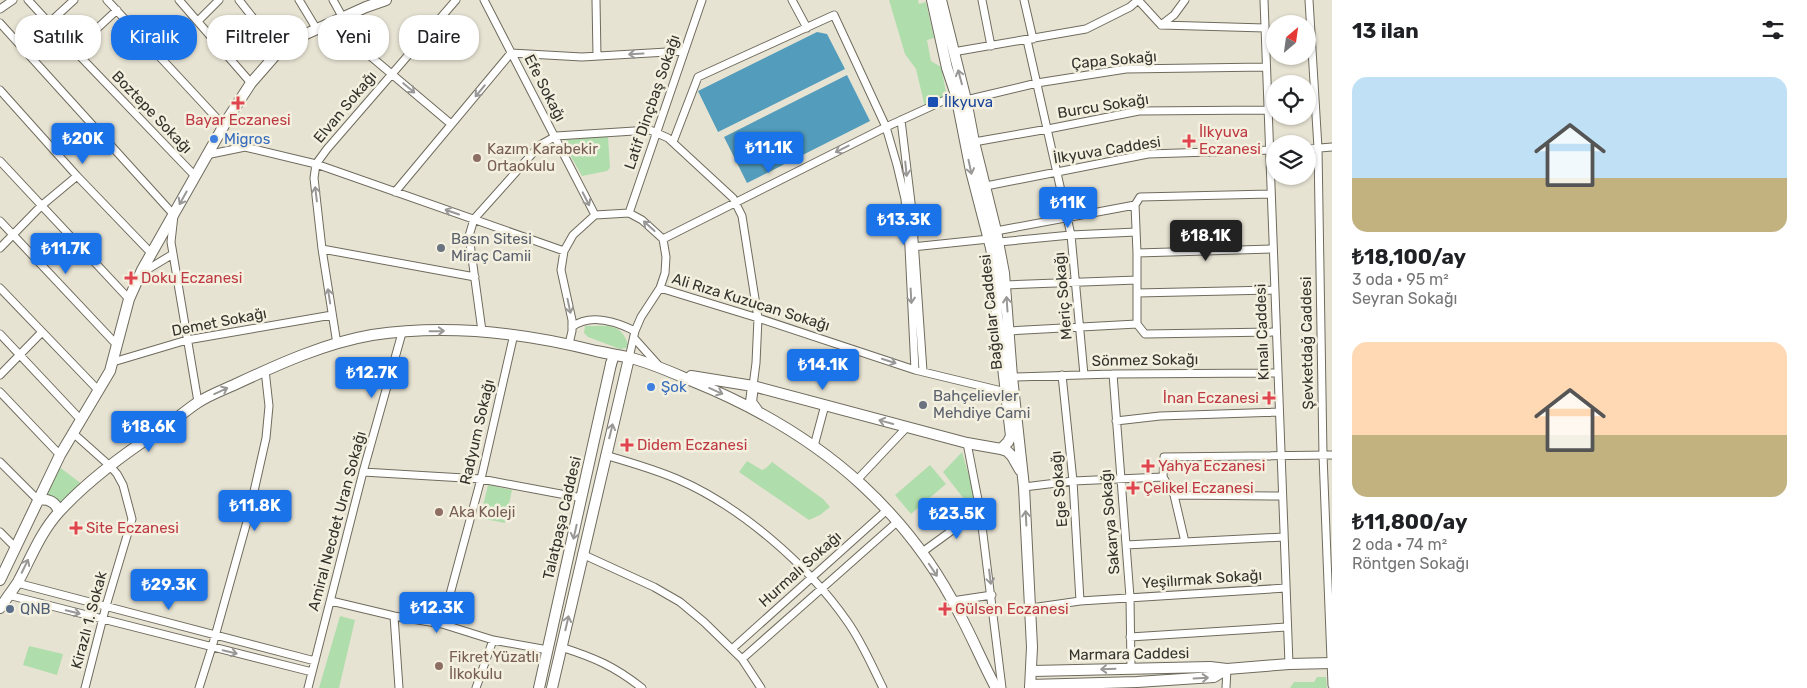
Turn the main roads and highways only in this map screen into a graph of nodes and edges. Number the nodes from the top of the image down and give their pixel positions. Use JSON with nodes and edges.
{"nodes":[{"id":1,"x":386,"y":0,"type":"edge"},
{"id":2,"x":932,"y":0,"type":"edge"},
{"id":3,"x":941,"y":0,"type":"edge"},
{"id":4,"x":364,"y":4,"type":"edge"},
{"id":5,"x":980,"y":187,"type":"junction"},
{"id":6,"x":994,"y":240,"type":"junction"},
{"id":7,"x":629,"y":358,"type":"junction"},
{"id":8,"x":612,"y":360,"type":"junction"},
{"id":9,"x":667,"y":371,"type":"junction"},
{"id":10,"x":753,"y":386,"type":"junction"},
{"id":11,"x":759,"y":412,"type":"junction"},
{"id":12,"x":1001,"y":449,"type":"junction"},
{"id":13,"x":1023,"y":475,"type":"junction"},
{"id":14,"x":38,"y":500,"type":"junction"},
{"id":15,"x":59,"y":512,"type":"junction"},
{"id":16,"x":0,"y":580,"type":"edge"},
{"id":17,"x":0,"y":588,"type":"edge"},
{"id":18,"x":8,"y":595,"type":"junction"},
{"id":19,"x":0,"y":608,"type":"edge"},
{"id":20,"x":1331,"y":663,"type":"edge"},
{"id":21,"x":1227,"y":669,"type":"junction"},
{"id":22,"x":1032,"y":671,"type":"junction"},
{"id":23,"x":1083,"y":685,"type":"edge"},
{"id":24,"x":1137,"y":685,"type":"edge"},
{"id":25,"x":1030,"y":686,"type":"edge"},
{"id":26,"x":539,"y":688,"type":"edge"},
{"id":27,"x":552,"y":688,"type":"edge"},
{"id":28,"x":996,"y":688,"type":"edge"}],
"edges":[{"from":1,"to":4,"type":"main road"},
{"from":2,"to":5,"type":"main road","one_way":true},
{"from":5,"to":3,"type":"main road","name":"Bağcılar Caddesi","one_way":true},
{"from":4,"to":14,"type":"main road","one_way":true},
{"from":5,"to":6,"type":"main road"},
{"from":5,"to":6,"type":"main road","name":"Bağcılar Caddesi"},
{"from":6,"to":12,"type":"main road"},
{"from":13,"to":6,"type":"main road","name":"Bağcılar Caddesi","one_way":true},
{"from":7,"to":8,"type":"main road"},
{"from":7,"to":9,"type":"main road"},
{"from":27,"to":7,"type":"main road","name":"Talatpaşa Caddesi","one_way":true},
{"from":15,"to":8,"type":"main road","one_way":true},
{"from":8,"to":26,"type":"main road","name":"Talatpaşa Caddesi","one_way":true},
{"from":9,"to":10,"type":"main road"},
{"from":9,"to":11,"type":"main road","one_way":true},
{"from":10,"to":11,"type":"main road"},
{"from":12,"to":10,"type":"main road","one_way":true},
{"from":11,"to":28,"type":"main road","one_way":true},
{"from":12,"to":13,"type":"main road"},
{"from":22,"to":13,"type":"main road","name":"Bağcılar Caddesi","one_way":true},
{"from":14,"to":15,"type":"main road"},
{"from":14,"to":16,"type":"main road"},
{"from":18,"to":15,"type":"main road","one_way":true},
{"from":17,"to":18,"type":"main road"},
{"from":18,"to":19,"type":"main road"},
{"from":20,"to":21,"type":"main road"},
{"from":21,"to":22,"type":"main road","name":"Marmara Caddesi","one_way":true},
{"from":24,"to":21,"type":"main road","one_way":true},
{"from":22,"to":25,"type":"main road","name":"Bağcılar Caddesi"},
{"from":23,"to":24,"type":"main road"},
{"from":23,"to":25,"type":"main road"}]}
